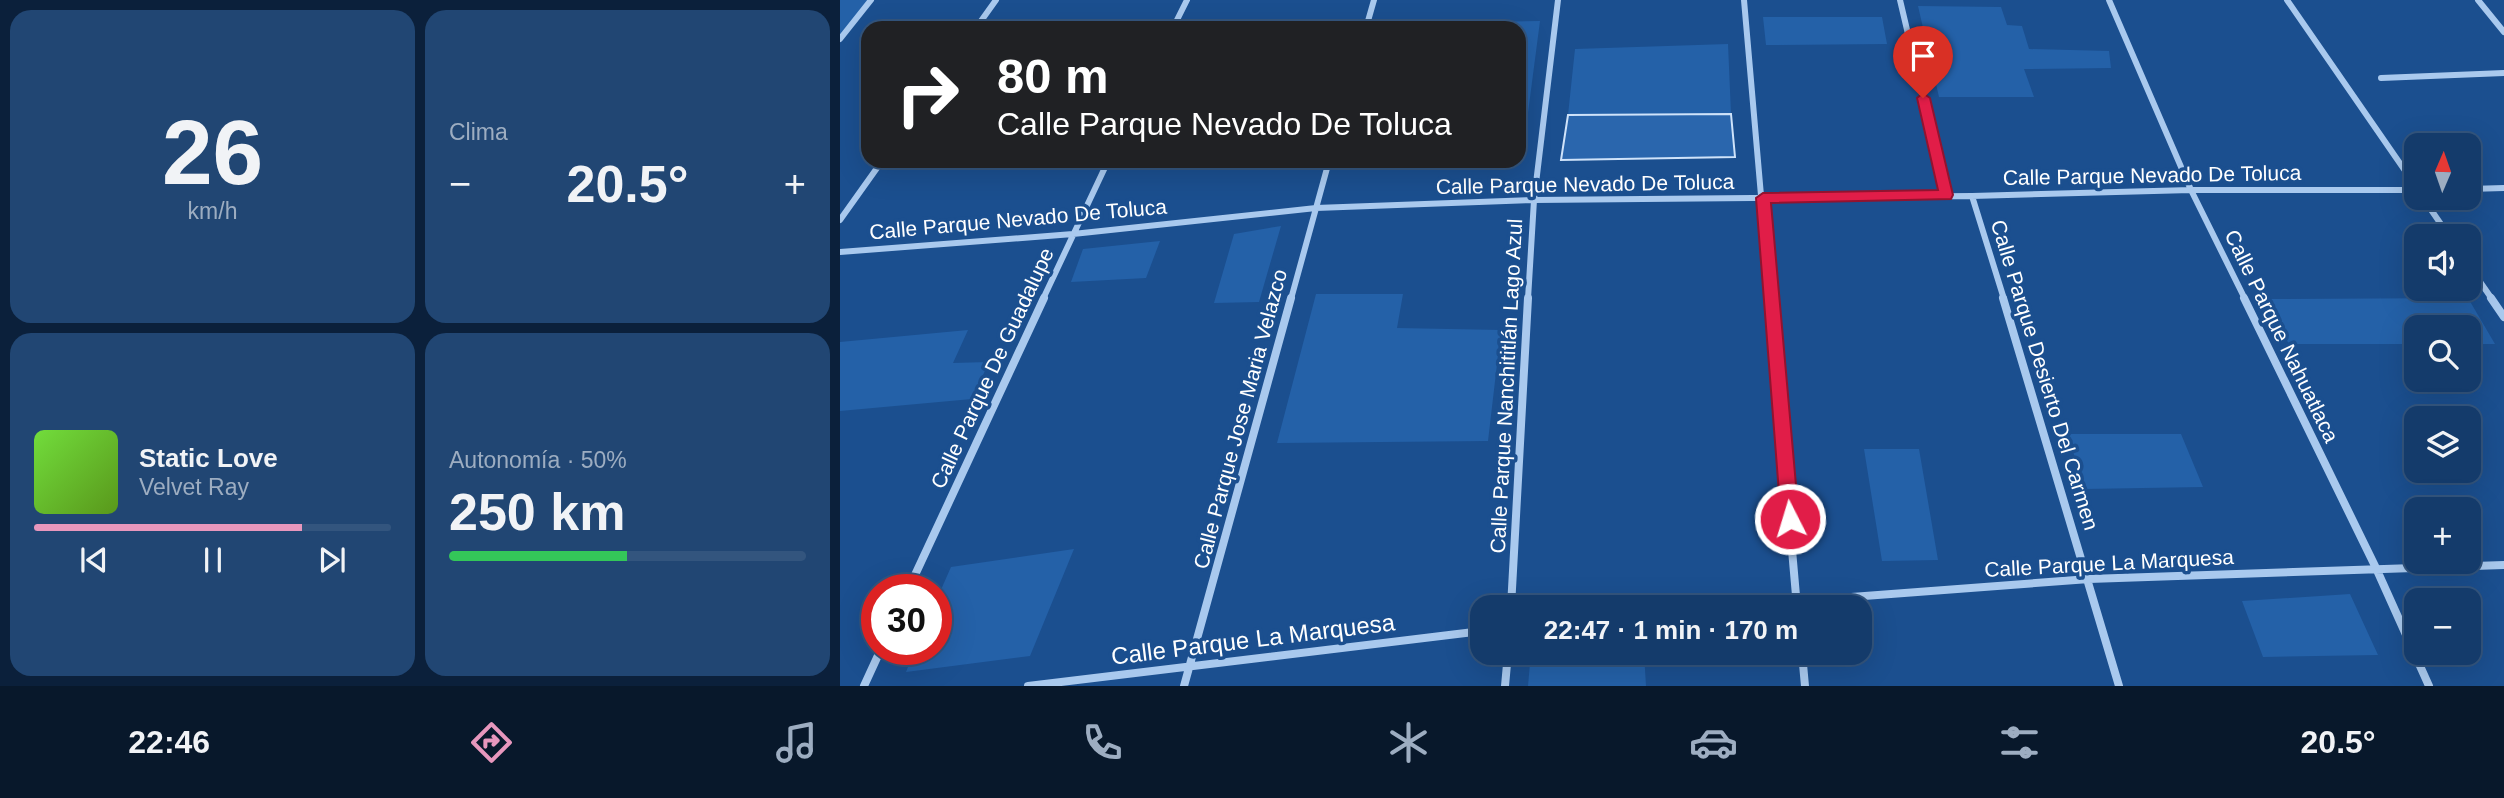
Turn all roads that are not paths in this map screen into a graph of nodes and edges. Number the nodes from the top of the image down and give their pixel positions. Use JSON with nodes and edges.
{"nodes":[{"id":1,"x":871,"y":0,"type":"edge"},
{"id":2,"x":996,"y":0,"type":"edge"},
{"id":3,"x":1187,"y":0,"type":"edge"},
{"id":4,"x":1374,"y":0,"type":"edge"},
{"id":5,"x":1558,"y":0,"type":"edge"},
{"id":6,"x":1744,"y":0,"type":"edge"},
{"id":7,"x":1900,"y":0,"type":"edge"},
{"id":8,"x":2109,"y":0,"type":"edge"},
{"id":9,"x":2287,"y":0,"type":"edge"},
{"id":10,"x":2478,"y":0,"type":"edge"},
{"id":11,"x":981,"y":21,"type":"edge"},
{"id":12,"x":1176,"y":21,"type":"edge"},
{"id":13,"x":1368,"y":21,"type":"edge"},
{"id":14,"x":2504,"y":32,"type":"edge"},
{"id":15,"x":840,"y":39,"type":"edge"},
{"id":16,"x":2504,"y":73,"type":"edge"},
{"id":17,"x":2381,"y":78,"type":"dead end"},
{"id":18,"x":877,"y":168,"type":"edge"},
{"id":19,"x":1105,"y":168,"type":"edge"},
{"id":20,"x":1327,"y":168,"type":"edge"},
{"id":21,"x":2404,"y":170,"type":"edge"},
{"id":22,"x":2504,"y":188,"type":"edge"},
{"id":23,"x":2404,"y":189,"type":"edge"},
{"id":24,"x":2482,"y":189,"type":"edge"},
{"id":25,"x":2191,"y":190,"type":"junction"},
{"id":26,"x":1946,"y":195,"type":"junction"},
{"id":27,"x":1972,"y":196,"type":"junction"},
{"id":28,"x":1763,"y":198,"type":"junction"},
{"id":29,"x":1534,"y":200,"type":"junction"},
{"id":30,"x":1316,"y":208,"type":"junction"},
{"id":31,"x":840,"y":220,"type":"edge"},
{"id":32,"x":1073,"y":234,"type":"junction"},
{"id":33,"x":840,"y":252,"type":"edge"},
{"id":34,"x":2481,"y":283,"type":"edge"},
{"id":35,"x":2504,"y":317,"type":"edge"},
{"id":36,"x":2504,"y":565,"type":"edge"},
{"id":37,"x":2376,"y":568,"type":"junction"},
{"id":38,"x":915,"y":574,"type":"edge"},
{"id":39,"x":2089,"y":579,"type":"junction"},
{"id":40,"x":1512,"y":595,"type":"edge"},
{"id":41,"x":1796,"y":595,"type":"edge"},
{"id":42,"x":1872,"y":597,"type":"edge"},
{"id":43,"x":1470,"y":632,"type":"edge"},
{"id":44,"x":874,"y":665,"type":"edge"},
{"id":45,"x":1507,"y":665,"type":"edge"},
{"id":46,"x":1803,"y":665,"type":"edge"},
{"id":47,"x":1190,"y":666,"type":"junction"},
{"id":48,"x":864,"y":686,"type":"edge"},
{"id":49,"x":1028,"y":686,"type":"edge"},
{"id":50,"x":1184,"y":686,"type":"edge"},
{"id":51,"x":1505,"y":686,"type":"edge"},
{"id":52,"x":1805,"y":686,"type":"edge"},
{"id":53,"x":2119,"y":686,"type":"edge"},
{"id":54,"x":2429,"y":686,"type":"edge"}],
"edges":[{"from":1,"to":15,"type":"street"},
{"from":2,"to":11,"type":"street"},
{"from":3,"to":12,"type":"street"},
{"from":4,"to":13,"type":"street"},
{"from":5,"to":29,"type":"street","name":"Calle Parque Nanchititlán Lago Azul"},
{"from":6,"to":28,"type":"street"},
{"from":7,"to":26,"type":"street"},
{"from":8,"to":25,"type":"street","name":"Calle Parque Nahuatlaca"},
{"from":9,"to":21,"type":"street"},
{"from":10,"to":14,"type":"street"},
{"from":16,"to":17,"type":"street"},
{"from":18,"to":31,"type":"street"},
{"from":19,"to":32,"type":"street","name":"Calle Parque De Guadalupe"},
{"from":20,"to":30,"type":"street","name":"Calle Parque Jose Maria Velazco"},
{"from":22,"to":24,"type":"street"},
{"from":23,"to":25,"type":"street","name":"Calle Parque Nevado De Toluca"},
{"from":25,"to":27,"type":"street","name":"Calle Parque Nevado De Toluca"},
{"from":25,"to":37,"type":"street","name":"Calle Parque Nahuatlaca"},
{"from":26,"to":27,"type":"street","name":"Calle Parque Nevado De Toluca"},
{"from":26,"to":28,"type":"street","name":"Calle Parque Nevado De Toluca"},
{"from":27,"to":39,"type":"street","name":"Calle Parque Desierto Del Carmen"},
{"from":28,"to":29,"type":"street","name":"Calle Parque Nevado De Toluca"},
{"from":28,"to":41,"type":"street"},
{"from":29,"to":30,"type":"street","name":"Calle Parque Nevado De Toluca"},
{"from":29,"to":40,"type":"street","name":"Calle Parque Nanchititlán Lago Azul"},
{"from":30,"to":32,"type":"street","name":"Calle Parque Nevado De Toluca"},
{"from":30,"to":47,"type":"street","name":"Calle Parque Jose Maria Velazco"},
{"from":32,"to":33,"type":"street","name":"Calle Parque Nevado De Toluca"},
{"from":32,"to":38,"type":"street","name":"Calle Parque De Guadalupe"},
{"from":34,"to":35,"type":"street"},
{"from":36,"to":37,"type":"street","name":"Calle Parque La Marquesa"},
{"from":37,"to":39,"type":"street","name":"Calle Parque La Marquesa"},
{"from":37,"to":54,"type":"street","name":"Calle Parque Nahuatlaca"},
{"from":39,"to":42,"type":"street","name":"Calle Parque La Marquesa"},
{"from":39,"to":53,"type":"street","name":"Calle Parque Desierto Del Carmen"},
{"from":43,"to":47,"type":"street","name":"Calle Parque La Marquesa"},
{"from":44,"to":48,"type":"street"},
{"from":45,"to":51,"type":"street"},
{"from":46,"to":52,"type":"street"},
{"from":47,"to":49,"type":"street","name":"Calle Parque La Marquesa"},
{"from":47,"to":50,"type":"street","name":"Calle Parque Jose Maria Velazco"}]}
